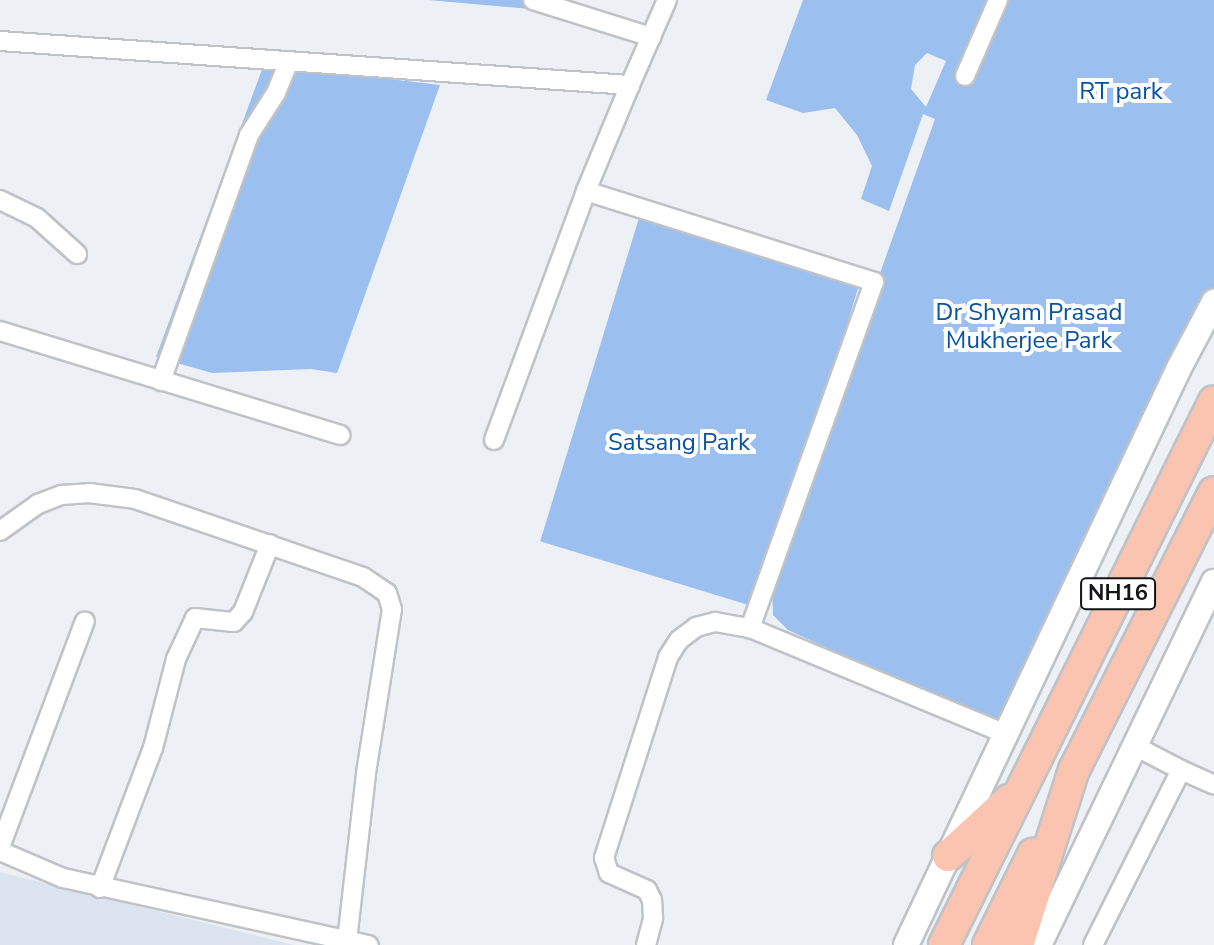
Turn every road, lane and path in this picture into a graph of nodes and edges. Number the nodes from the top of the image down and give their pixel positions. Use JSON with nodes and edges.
{"nodes":[{"id":1,"x":533,"y":0,"type":"edge"},
{"id":2,"x":667,"y":0,"type":"edge"},
{"id":3,"x":998,"y":0,"type":"edge"},
{"id":4,"x":651,"y":37,"type":"junction"},
{"id":5,"x":0,"y":41,"type":"edge"},
{"id":6,"x":288,"y":63,"type":"junction"},
{"id":7,"x":965,"y":76,"type":"dead end"},
{"id":8,"x":630,"y":85,"type":"junction"},
{"id":9,"x":586,"y":191,"type":"junction"},
{"id":10,"x":0,"y":200,"type":"edge"},
{"id":11,"x":77,"y":254,"type":"dead end"},
{"id":12,"x":1214,"y":302,"type":"edge"},
{"id":13,"x":0,"y":331,"type":"edge"},
{"id":14,"x":161,"y":381,"type":"junction"},
{"id":15,"x":1214,"y":401,"type":"edge"},
{"id":16,"x":340,"y":435,"type":"dead end"},
{"id":17,"x":494,"y":440,"type":"dead end"},
{"id":18,"x":1214,"y":492,"type":"edge"},
{"id":19,"x":0,"y":531,"type":"edge"},
{"id":20,"x":270,"y":544,"type":"junction"},
{"id":21,"x":1214,"y":582,"type":"edge"},
{"id":22,"x":85,"y":621,"type":"dead end"},
{"id":23,"x":750,"y":628,"type":"junction"},
{"id":24,"x":1006,"y":734,"type":"junction"},
{"id":25,"x":1135,"y":746,"type":"junction"},
{"id":26,"x":1074,"y":770,"type":"junction"},
{"id":27,"x":1181,"y":770,"type":"junction"},
{"id":28,"x":1214,"y":785,"type":"edge"},
{"id":29,"x":1022,"y":787,"type":"junction"},
{"id":30,"x":0,"y":849,"type":"edge"},
{"id":31,"x":948,"y":856,"type":"junction"},
{"id":32,"x":100,"y":888,"type":"junction"},
{"id":33,"x":347,"y":940,"type":"junction"},
{"id":34,"x":369,"y":945,"type":"edge"},
{"id":35,"x":646,"y":945,"type":"edge"},
{"id":36,"x":906,"y":945,"type":"edge"},
{"id":37,"x":944,"y":945,"type":"edge"},
{"id":38,"x":988,"y":945,"type":"edge"},
{"id":39,"x":1018,"y":945,"type":"edge"},
{"id":40,"x":1039,"y":945,"type":"edge"},
{"id":41,"x":1093,"y":945,"type":"edge"}],
"edges":[{"from":1,"to":4,"type":"street"},
{"from":2,"to":4,"type":"street"},
{"from":3,"to":7,"type":"street"},
{"from":4,"to":8,"type":"street"},
{"from":5,"to":6,"type":"street"},
{"from":6,"to":8,"type":"street"},
{"from":6,"to":14,"type":"street"},
{"from":8,"to":9,"type":"street"},
{"from":9,"to":17,"type":"street"},
{"from":9,"to":23,"type":"street"},
{"from":10,"to":11,"type":"street"},
{"from":12,"to":24,"type":"street"},
{"from":13,"to":14,"type":"street"},
{"from":14,"to":16,"type":"street"},
{"from":15,"to":29,"type":"highway","number":"NH16"},
{"from":18,"to":26,"type":"highway","number":"NH16"},
{"from":19,"to":20,"type":"street"},
{"from":20,"to":32,"type":"street"},
{"from":20,"to":33,"type":"street"},
{"from":21,"to":25,"type":"street"},
{"from":22,"to":30,"type":"street"},
{"from":23,"to":24,"type":"street"},
{"from":23,"to":35,"type":"street"},
{"from":24,"to":31,"type":"street"},
{"from":25,"to":27,"type":"street"},
{"from":25,"to":40,"type":"street"},
{"from":26,"to":38,"type":"highway","number":"NH16"},
{"from":26,"to":39,"type":"highway"},
{"from":27,"to":28,"type":"street"},
{"from":27,"to":41,"type":"street"},
{"from":29,"to":31,"type":"highway"},
{"from":29,"to":37,"type":"highway","number":"NH16"},
{"from":30,"to":32,"type":"street"},
{"from":31,"to":36,"type":"street"},
{"from":32,"to":33,"type":"street"},
{"from":33,"to":34,"type":"street"}]}
